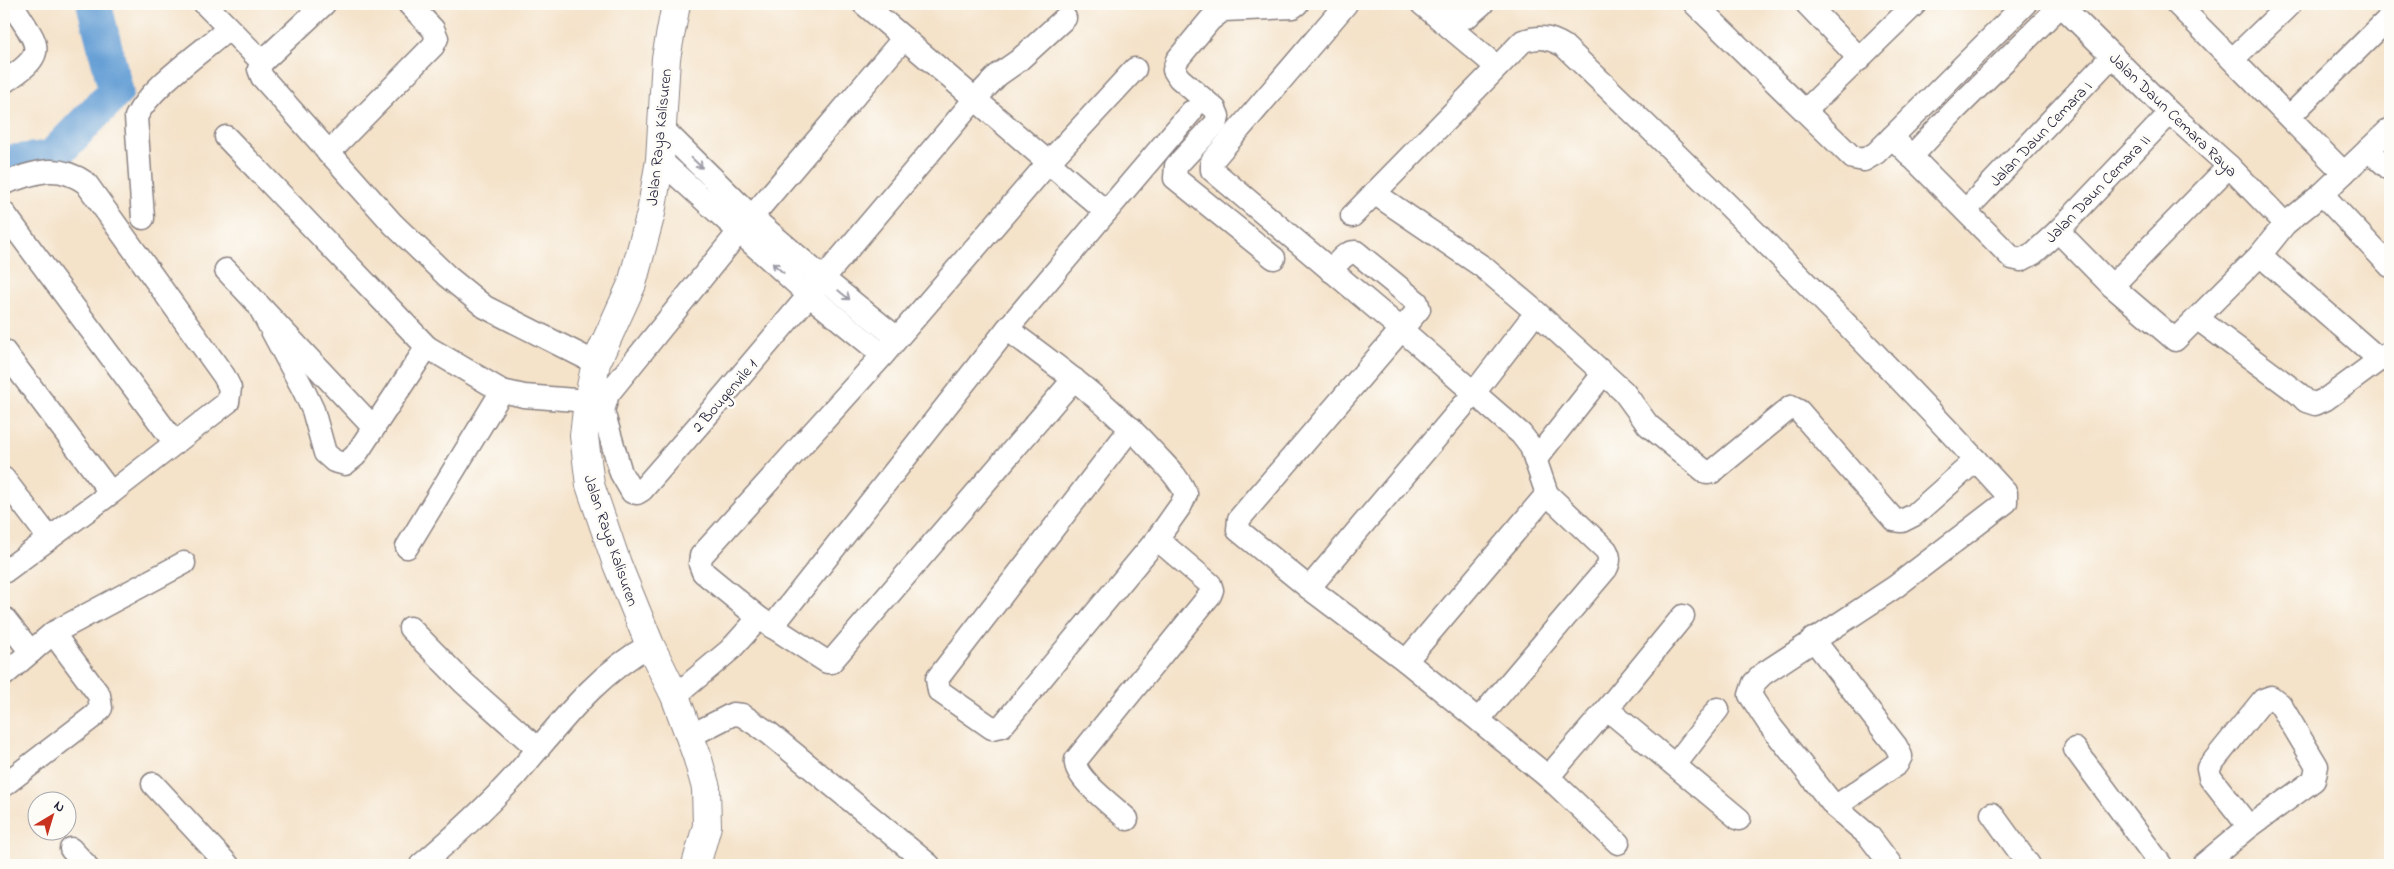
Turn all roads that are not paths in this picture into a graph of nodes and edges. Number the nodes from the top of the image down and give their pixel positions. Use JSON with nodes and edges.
{"nodes":[{"id":1,"x":12,"y":4,"type":"edge"},
{"id":2,"x":205,"y":4,"type":"edge"},
{"id":3,"x":324,"y":4,"type":"edge"},
{"id":4,"x":409,"y":4,"type":"edge"},
{"id":5,"x":676,"y":4,"type":"edge"},
{"id":6,"x":864,"y":4,"type":"edge"},
{"id":7,"x":1346,"y":4,"type":"edge"},
{"id":8,"x":1422,"y":4,"type":"edge"},
{"id":9,"x":1444,"y":4,"type":"edge"},
{"id":10,"x":1482,"y":4,"type":"edge"},
{"id":11,"x":1694,"y":4,"type":"edge"},
{"id":12,"x":1807,"y":4,"type":"edge"},
{"id":13,"x":1915,"y":4,"type":"edge"},
{"id":14,"x":2025,"y":4,"type":"edge"},
{"id":15,"x":2062,"y":4,"type":"edge"},
{"id":16,"x":2177,"y":4,"type":"edge"},
{"id":17,"x":2290,"y":4,"type":"edge"},
{"id":18,"x":1285,"y":5,"type":"edge"},
{"id":19,"x":888,"y":11,"type":"edge"},
{"id":20,"x":2390,"y":17,"type":"edge"},
{"id":21,"x":1066,"y":18,"type":"dead end"},
{"id":22,"x":228,"y":29,"type":"junction"},
{"id":23,"x":904,"y":38,"type":"junction"},
{"id":24,"x":2113,"y":55,"type":"junction"},
{"id":25,"x":1860,"y":59,"type":"junction"},
{"id":26,"x":2233,"y":59,"type":"junction"},
{"id":27,"x":262,"y":62,"type":"junction"},
{"id":28,"x":1497,"y":67,"type":"junction"},
{"id":29,"x":1135,"y":69,"type":"dead end"},
{"id":30,"x":4,"y":82,"type":"edge"},
{"id":31,"x":975,"y":99,"type":"junction"},
{"id":32,"x":1191,"y":112,"type":"dead end"},
{"id":33,"x":1805,"y":112,"type":"junction"},
{"id":34,"x":2170,"y":113,"type":"junction"},
{"id":35,"x":2289,"y":117,"type":"junction"},
{"id":36,"x":662,"y":129,"type":"junction"},
{"id":37,"x":2390,"y":129,"type":"edge"},
{"id":38,"x":226,"y":137,"type":"dead end"},
{"id":39,"x":1902,"y":147,"type":"junction"},
{"id":40,"x":2368,"y":150,"type":"junction"},
{"id":41,"x":328,"y":153,"type":"junction"},
{"id":42,"x":660,"y":160,"type":"junction"},
{"id":43,"x":1049,"y":162,"type":"junction"},
{"id":44,"x":2229,"y":166,"type":"junction"},
{"id":45,"x":2390,"y":169,"type":"edge"},
{"id":46,"x":2344,"y":173,"type":"junction"},
{"id":47,"x":4,"y":183,"type":"edge"},
{"id":48,"x":1374,"y":193,"type":"junction"},
{"id":49,"x":2322,"y":194,"type":"junction"},
{"id":50,"x":1966,"y":210,"type":"junction"},
{"id":51,"x":1106,"y":212,"type":"junction"},
{"id":52,"x":4,"y":213,"type":"edge"},
{"id":53,"x":1352,"y":216,"type":"dead end"},
{"id":54,"x":143,"y":218,"type":"dead end"},
{"id":55,"x":2285,"y":224,"type":"junction"},
{"id":56,"x":745,"y":225,"type":"junction"},
{"id":57,"x":2058,"y":231,"type":"junction"},
{"id":58,"x":2260,"y":255,"type":"junction"},
{"id":59,"x":1274,"y":258,"type":"dead end"},
{"id":60,"x":2390,"y":266,"type":"edge"},
{"id":61,"x":226,"y":270,"type":"dead end"},
{"id":62,"x":1331,"y":271,"type":"junction"},
{"id":63,"x":2112,"y":286,"type":"junction"},
{"id":64,"x":816,"y":287,"type":"junction"},
{"id":65,"x":260,"y":308,"type":"junction"},
{"id":66,"x":2198,"y":319,"type":"junction"},
{"id":67,"x":1527,"y":324,"type":"dead end"},
{"id":68,"x":1007,"y":329,"type":"junction"},
{"id":69,"x":1402,"y":330,"type":"junction"},
{"id":70,"x":427,"y":347,"type":"junction"},
{"id":71,"x":890,"y":347,"type":"junction"},
{"id":72,"x":4,"y":351,"type":"edge"},
{"id":73,"x":2385,"y":356,"type":"edge"},
{"id":74,"x":596,"y":363,"type":"junction"},
{"id":75,"x":1074,"y":379,"type":"junction"},
{"id":76,"x":1596,"y":383,"type":"dead end"},
{"id":77,"x":502,"y":391,"type":"junction"},
{"id":78,"x":1474,"y":393,"type":"junction"},
{"id":79,"x":588,"y":401,"type":"junction"},
{"id":80,"x":374,"y":428,"type":"junction"},
{"id":81,"x":1131,"y":428,"type":"junction"},
{"id":82,"x":175,"y":443,"type":"junction"},
{"id":83,"x":1535,"y":460,"type":"junction"},
{"id":84,"x":1976,"y":460,"type":"junction"},
{"id":85,"x":4,"y":479,"type":"edge"},
{"id":86,"x":111,"y":493,"type":"junction"},
{"id":87,"x":1547,"y":494,"type":"junction"},
{"id":88,"x":49,"y":538,"type":"junction"},
{"id":89,"x":1157,"y":539,"type":"junction"},
{"id":90,"x":407,"y":547,"type":"dead end"},
{"id":91,"x":184,"y":563,"type":"dead end"},
{"id":92,"x":4,"y":572,"type":"edge"},
{"id":93,"x":1309,"y":588,"type":"junction"},
{"id":94,"x":1683,"y":616,"type":"dead end"},
{"id":95,"x":4,"y":618,"type":"edge"},
{"id":96,"x":766,"y":622,"type":"junction"},
{"id":97,"x":410,"y":628,"type":"dead end"},
{"id":98,"x":53,"y":633,"type":"junction"},
{"id":99,"x":1813,"y":639,"type":"junction"},
{"id":100,"x":650,"y":645,"type":"junction"},
{"id":101,"x":31,"y":652,"type":"junction"},
{"id":102,"x":1406,"y":661,"type":"junction"},
{"id":103,"x":4,"y":675,"type":"edge"},
{"id":104,"x":675,"y":696,"type":"junction"},
{"id":105,"x":1607,"y":709,"type":"junction"},
{"id":106,"x":1718,"y":709,"type":"dead end"},
{"id":107,"x":1479,"y":719,"type":"junction"},
{"id":108,"x":690,"y":736,"type":"junction"},
{"id":109,"x":538,"y":749,"type":"junction"},
{"id":110,"x":2075,"y":749,"type":"dead end"},
{"id":111,"x":1675,"y":765,"type":"junction"},
{"id":112,"x":1548,"y":777,"type":"junction"},
{"id":113,"x":153,"y":784,"type":"dead end"},
{"id":114,"x":4,"y":785,"type":"edge"},
{"id":115,"x":1835,"y":807,"type":"junction"},
{"id":116,"x":1992,"y":814,"type":"dead end"},
{"id":117,"x":1127,"y":819,"type":"dead end"},
{"id":118,"x":1739,"y":819,"type":"dead end"},
{"id":119,"x":2249,"y":827,"type":"junction"},
{"id":120,"x":1618,"y":843,"type":"dead end"},
{"id":121,"x":71,"y":849,"type":"dead end"},
{"id":122,"x":86,"y":865,"type":"edge"},
{"id":123,"x":228,"y":865,"type":"edge"},
{"id":124,"x":421,"y":865,"type":"edge"},
{"id":125,"x":696,"y":865,"type":"edge"},
{"id":126,"x":930,"y":865,"type":"edge"},
{"id":127,"x":1891,"y":865,"type":"edge"},
{"id":128,"x":2029,"y":865,"type":"edge"},
{"id":129,"x":2161,"y":865,"type":"edge"},
{"id":130,"x":2203,"y":865,"type":"edge"}],
"edges":[{"from":1,"to":30,"type":"street"},
{"from":2,"to":22,"type":"street"},
{"from":3,"to":27,"type":"street"},
{"from":4,"to":41,"type":"street"},
{"from":5,"to":36,"type":"main road","name":"Jalan Raya Kalisuren"},
{"from":6,"to":19,"type":"street"},
{"from":7,"to":62,"type":"street"},
{"from":8,"to":28,"type":"street"},
{"from":9,"to":10,"type":"street"},
{"from":11,"to":33,"type":"street"},
{"from":12,"to":25,"type":"street"},
{"from":13,"to":25,"type":"street"},
{"from":14,"to":39,"type":"street"},
{"from":15,"to":24,"type":"street","name":"Jalan Daun Cemara Raya"},
{"from":15,"to":39,"type":"street"},
{"from":16,"to":26,"type":"street"},
{"from":17,"to":26,"type":"street"},
{"from":18,"to":59,"type":"street"},
{"from":19,"to":23,"type":"street"},
{"from":20,"to":35,"type":"street"},
{"from":21,"to":31,"type":"street","name":"2 Bougenvile 1"},
{"from":22,"to":27,"type":"street"},
{"from":22,"to":54,"type":"street"},
{"from":23,"to":31,"type":"street"},
{"from":23,"to":56,"type":"street"},
{"from":24,"to":34,"type":"street","name":"Jalan Daun Cemara Raya"},
{"from":24,"to":50,"type":"street","name":"Jalan Daun Cemara I"},
{"from":25,"to":33,"type":"street"},
{"from":26,"to":35,"type":"street"},
{"from":27,"to":41,"type":"street"},
{"from":28,"to":48,"type":"street"},
{"from":28,"to":84,"type":"street"},
{"from":29,"to":43,"type":"street"},
{"from":31,"to":43,"type":"street"},
{"from":31,"to":64,"type":"street","name":"2 Bougenvile 1"},
{"from":32,"to":51,"type":"street"},
{"from":33,"to":39,"type":"street"},
{"from":34,"to":44,"type":"street","name":"Jalan Daun Cemara Raya"},
{"from":34,"to":57,"type":"street","name":"Jalan Daun Cemara II"},
{"from":35,"to":46,"type":"street"},
{"from":36,"to":42,"type":"main road","name":"Jalan Raya Kalisuren"},
{"from":36,"to":56,"type":"street","one_way":true},
{"from":37,"to":40,"type":"street"},
{"from":38,"to":70,"type":"street"},
{"from":39,"to":50,"type":"street"},
{"from":40,"to":45,"type":"street"},
{"from":40,"to":46,"type":"street"},
{"from":41,"to":74,"type":"street"},
{"from":42,"to":56,"type":"street"},
{"from":42,"to":74,"type":"main road","name":"Jalan Raya Kalisuren"},
{"from":43,"to":51,"type":"street"},
{"from":43,"to":71,"type":"street"},
{"from":44,"to":55,"type":"street","name":"Jalan Daun Cemara Raya"},
{"from":44,"to":63,"type":"street"},
{"from":46,"to":49,"type":"street"},
{"from":47,"to":82,"type":"street"},
{"from":48,"to":53,"type":"street"},
{"from":48,"to":84,"type":"street"},
{"from":49,"to":55,"type":"street"},
{"from":49,"to":60,"type":"street"},
{"from":50,"to":57,"type":"street","name":"Jalan Daun Cemara II"},
{"from":51,"to":68,"type":"street"},
{"from":52,"to":82,"type":"street"},
{"from":55,"to":58,"type":"street"},
{"from":56,"to":64,"type":"street"},
{"from":56,"to":64,"type":"street","name":"2 Bougenvile 1"},
{"from":57,"to":63,"type":"street"},
{"from":58,"to":66,"type":"street"},
{"from":58,"to":73,"type":"street"},
{"from":61,"to":65,"type":"street"},
{"from":62,"to":69,"type":"street"},
{"from":62,"to":69,"type":"street"},
{"from":63,"to":66,"type":"street"},
{"from":64,"to":71,"type":"street"},
{"from":65,"to":80,"type":"street"},
{"from":65,"to":80,"type":"street"},
{"from":66,"to":73,"type":"street"},
{"from":67,"to":78,"type":"street"},
{"from":68,"to":75,"type":"street"},
{"from":68,"to":96,"type":"street"},
{"from":69,"to":78,"type":"street"},
{"from":69,"to":93,"type":"street"},
{"from":70,"to":77,"type":"street"},
{"from":70,"to":80,"type":"street"},
{"from":71,"to":96,"type":"street"},
{"from":72,"to":86,"type":"street"},
{"from":74,"to":79,"type":"main road","name":"Jalan Raya Kalisuren"},
{"from":75,"to":81,"type":"street"},
{"from":75,"to":96,"type":"street"},
{"from":76,"to":83,"type":"street"},
{"from":77,"to":79,"type":"street"},
{"from":77,"to":90,"type":"street"},
{"from":78,"to":83,"type":"street"},
{"from":78,"to":93,"type":"street"},
{"from":79,"to":100,"type":"main road","name":"Jalan Raya Kalisuren"},
{"from":81,"to":89,"type":"street"},
{"from":81,"to":89,"type":"street"},
{"from":82,"to":86,"type":"street"},
{"from":83,"to":87,"type":"street"},
{"from":84,"to":99,"type":"street"},
{"from":85,"to":88,"type":"street"},
{"from":86,"to":88,"type":"street"},
{"from":87,"to":102,"type":"street"},
{"from":87,"to":107,"type":"street"},
{"from":88,"to":92,"type":"street"},
{"from":89,"to":117,"type":"street"},
{"from":91,"to":98,"type":"street"},
{"from":93,"to":102,"type":"street"},
{"from":94,"to":105,"type":"street"},
{"from":95,"to":101,"type":"street"},
{"from":96,"to":104,"type":"street"},
{"from":97,"to":109,"type":"street"},
{"from":98,"to":101,"type":"street"},
{"from":98,"to":114,"type":"street"},
{"from":99,"to":115,"type":"street"},
{"from":99,"to":115,"type":"street"},
{"from":100,"to":104,"type":"main road","name":"Jalan Raya Kalisuren"},
{"from":100,"to":109,"type":"street"},
{"from":101,"to":103,"type":"street"},
{"from":102,"to":107,"type":"street"},
{"from":104,"to":108,"type":"main road","name":"Jalan Raya Kalisuren"},
{"from":105,"to":111,"type":"street"},
{"from":105,"to":112,"type":"street"},
{"from":106,"to":111,"type":"street"},
{"from":107,"to":112,"type":"street"},
{"from":108,"to":125,"type":"main road","name":"Jalan Raya Kalisuren"},
{"from":108,"to":126,"type":"street"},
{"from":109,"to":124,"type":"street"},
{"from":110,"to":129,"type":"street"},
{"from":111,"to":118,"type":"street"},
{"from":112,"to":120,"type":"street"},
{"from":113,"to":123,"type":"street"},
{"from":115,"to":127,"type":"street"},
{"from":116,"to":128,"type":"street"},
{"from":119,"to":119,"type":"street"},
{"from":119,"to":130,"type":"street"},
{"from":121,"to":122,"type":"street"}]}
